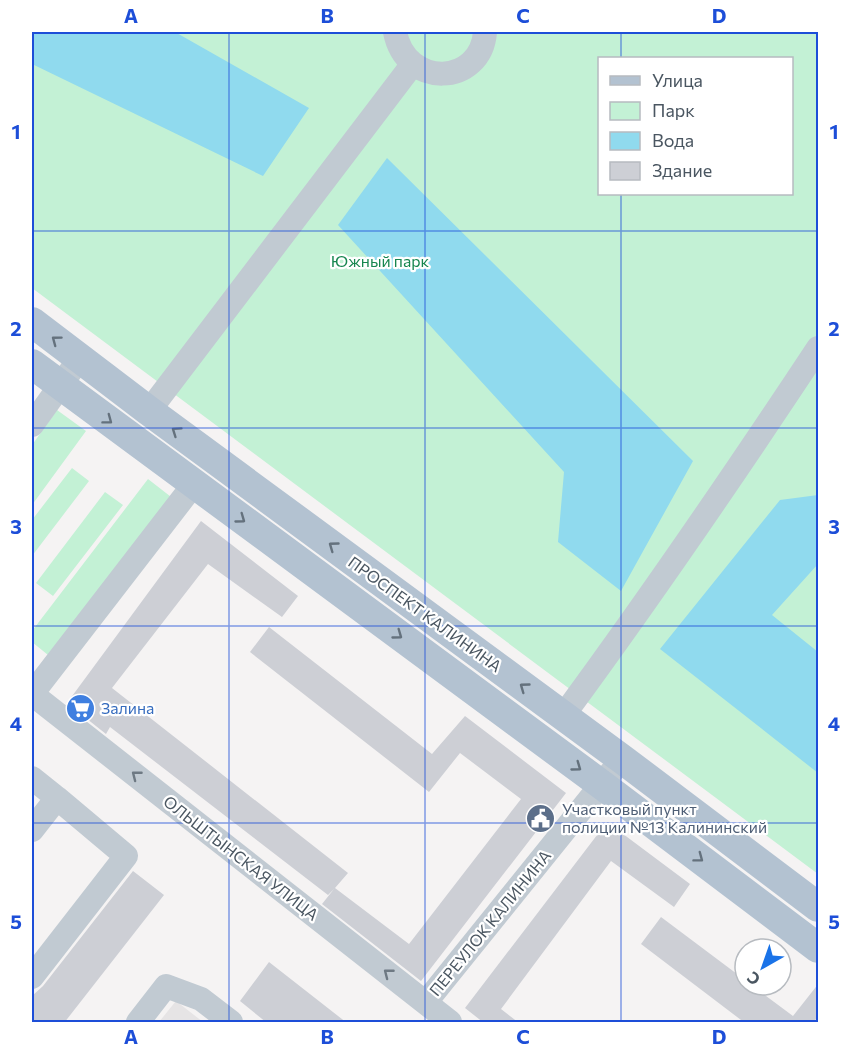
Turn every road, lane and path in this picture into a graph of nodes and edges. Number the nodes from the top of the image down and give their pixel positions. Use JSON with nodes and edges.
{"nodes":[{"id":1,"x":395,"y":32,"type":"edge"},
{"id":2,"x":485,"y":32,"type":"edge"},
{"id":3,"x":412,"y":64,"type":"junction"},
{"id":4,"x":32,"y":322,"type":"edge"},
{"id":5,"x":819,"y":348,"type":"edge"},
{"id":6,"x":80,"y":358,"type":"junction"},
{"id":7,"x":32,"y":364,"type":"edge"},
{"id":8,"x":61,"y":386,"type":"junction"},
{"id":9,"x":149,"y":411,"type":"junction"},
{"id":10,"x":32,"y":425,"type":"edge"},
{"id":11,"x":194,"y":484,"type":"junction"},
{"id":12,"x":32,"y":694,"type":"edge"},
{"id":13,"x":563,"y":716,"type":"junction"},
{"id":14,"x":622,"y":759,"type":"junction"},
{"id":15,"x":32,"y":778,"type":"edge"},
{"id":16,"x":602,"y":785,"type":"junction"},
{"id":17,"x":57,"y":798,"type":"junction"},
{"id":18,"x":32,"y":831,"type":"edge"},
{"id":19,"x":819,"y":906,"type":"edge"},
{"id":20,"x":819,"y":948,"type":"edge"},
{"id":21,"x":32,"y":977,"type":"edge"},
{"id":22,"x":426,"y":1002,"type":"junction"},
{"id":23,"x":138,"y":1023,"type":"edge"},
{"id":24,"x":231,"y":1023,"type":"edge"},
{"id":25,"x":450,"y":1023,"type":"edge"}],
"edges":[{"from":1,"to":3,"type":"street"},
{"from":2,"to":3,"type":"street"},
{"from":3,"to":9,"type":"street"},
{"from":6,"to":4,"type":"main road","name":"ПРОСПЕКТ КАЛИНИНА","one_way":true},
{"from":5,"to":13,"type":"street"},
{"from":6,"to":8,"type":"street"},
{"from":6,"to":9,"type":"main road","name":"ПРОСПЕКТ КАЛИНИНА"},
{"from":7,"to":8,"type":"main road","name":"ПРОСПЕКТ КАЛИНИНА"},
{"from":8,"to":10,"type":"street"},
{"from":8,"to":11,"type":"main road","name":"ПРОСПЕКТ КАЛИНИНА","one_way":true},
{"from":13,"to":9,"type":"main road","name":"ПРОСПЕКТ КАЛИНИНА","one_way":true},
{"from":11,"to":12,"type":"street"},
{"from":11,"to":16,"type":"main road","name":"ПРОСПЕКТ КАЛИНИНА","one_way":true},
{"from":22,"to":12,"type":"street","name":"ОЛЬШТЫНСКАЯ УЛИЦА","one_way":true},
{"from":13,"to":14,"type":"main road","name":"ПРОСПЕКТ КАЛИНИНА"},
{"from":14,"to":16,"type":"street","name":"ПЕРЕУЛОК КАЛИНИНА"},
{"from":14,"to":19,"type":"main road","name":"ПРОСПЕКТ КАЛИНИНА"},
{"from":15,"to":17,"type":"street"},
{"from":16,"to":20,"type":"main road","name":"ПРОСПЕКТ КАЛИНИНА","one_way":true},
{"from":16,"to":22,"type":"street","name":"ПЕРЕУЛОК КАЛИНИНА"},
{"from":17,"to":18,"type":"street"},
{"from":17,"to":21,"type":"street"},
{"from":22,"to":25,"type":"street","name":"ОЛЬШТЫНСКАЯ УЛИЦА"},
{"from":23,"to":24,"type":"street"}]}
